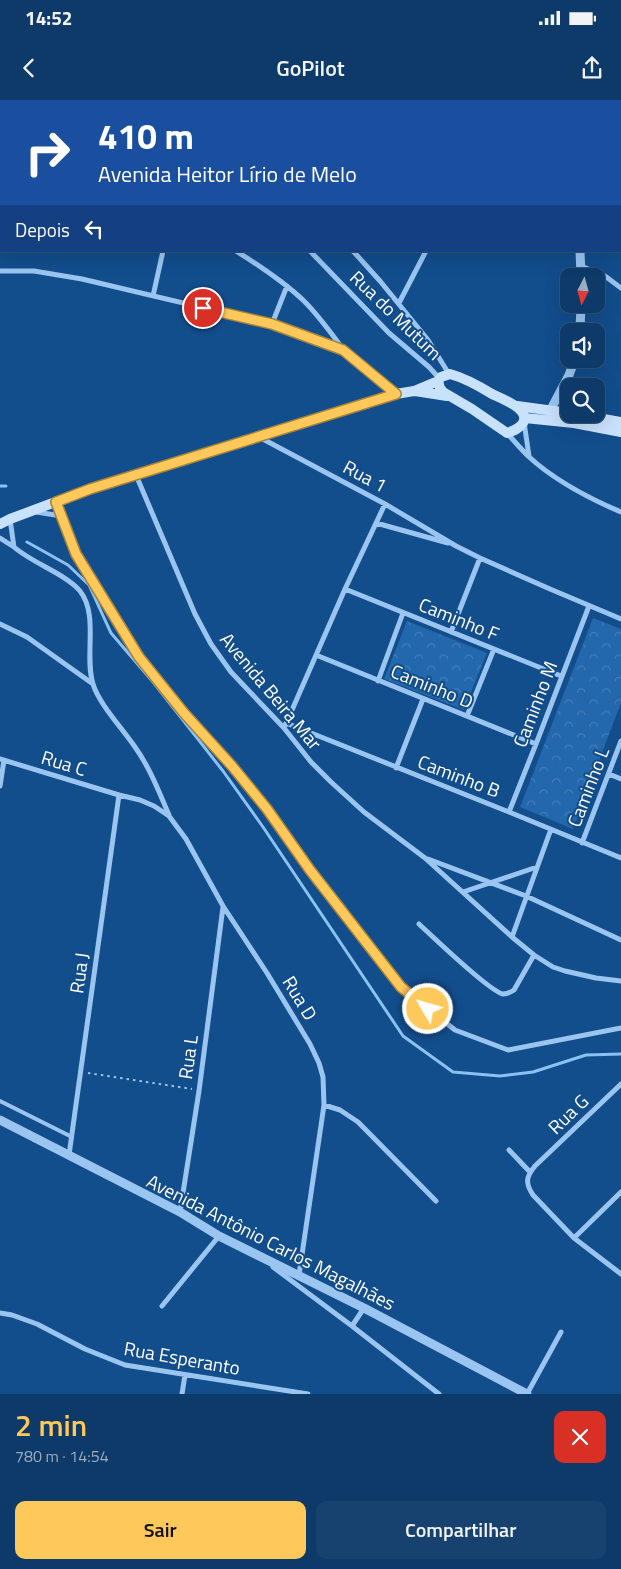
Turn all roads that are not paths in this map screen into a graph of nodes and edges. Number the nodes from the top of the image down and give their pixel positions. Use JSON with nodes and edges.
{"nodes":[{"id":1,"x":163,"y":252,"type":"edge"},
{"id":2,"x":238,"y":252,"type":"edge"},
{"id":3,"x":311,"y":252,"type":"edge"},
{"id":4,"x":355,"y":252,"type":"edge"},
{"id":5,"x":425,"y":252,"type":"edge"},
{"id":6,"x":580,"y":252,"type":"edge"},
{"id":7,"x":581,"y":266,"type":"joint"},
{"id":8,"x":0,"y":271,"type":"edge"},
{"id":9,"x":287,"y":286,"type":"junction"},
{"id":10,"x":621,"y":288,"type":"edge"},
{"id":11,"x":153,"y":296,"type":"junction"},
{"id":12,"x":399,"y":303,"type":"junction"},
{"id":13,"x":272,"y":324,"type":"junction"},
{"id":14,"x":343,"y":350,"type":"junction"},
{"id":15,"x":441,"y":361,"type":"junction"},
{"id":16,"x":429,"y":367,"type":"junction"},
{"id":17,"x":572,"y":368,"type":"edge"},
{"id":18,"x":450,"y":374,"type":"junction"},
{"id":19,"x":439,"y":380,"type":"junction"},
{"id":20,"x":414,"y":391,"type":"junction"},
{"id":21,"x":396,"y":394,"type":"junction"},
{"id":22,"x":449,"y":396,"type":"junction"},
{"id":23,"x":517,"y":406,"type":"junction"},
{"id":24,"x":551,"y":409,"type":"junction"},
{"id":25,"x":560,"y":410,"type":"edge"},
{"id":26,"x":605,"y":419,"type":"edge"},
{"id":27,"x":524,"y":420,"type":"junction"},
{"id":28,"x":621,"y":422,"type":"edge"},
{"id":29,"x":621,"y":432,"type":"edge"},
{"id":30,"x":507,"y":433,"type":"junction"},
{"id":31,"x":259,"y":436,"type":"junction"},
{"id":32,"x":529,"y":457,"type":"junction"},
{"id":33,"x":136,"y":475,"type":"junction"},
{"id":34,"x":56,"y":502,"type":"junction"},
{"id":35,"x":385,"y":504,"type":"junction"},
{"id":36,"x":31,"y":511,"type":"junction"},
{"id":37,"x":621,"y":512,"type":"edge"},
{"id":38,"x":62,"y":516,"type":"junction"},
{"id":39,"x":10,"y":519,"type":"junction"},
{"id":40,"x":376,"y":523,"type":"junction"},
{"id":41,"x":0,"y":524,"type":"edge"},
{"id":42,"x":0,"y":538,"type":"edge"},
{"id":43,"x":456,"y":546,"type":"junction"},
{"id":44,"x":14,"y":547,"type":"junction"},
{"id":45,"x":480,"y":558,"type":"junction"},
{"id":46,"x":345,"y":589,"type":"junction"},
{"id":47,"x":589,"y":606,"type":"junction"},
{"id":48,"x":403,"y":612,"type":"junction"},
{"id":49,"x":621,"y":619,"type":"edge"},
{"id":50,"x":0,"y":624,"type":"edge"},
{"id":51,"x":451,"y":632,"type":"junction"},
{"id":52,"x":494,"y":649,"type":"junction"},
{"id":53,"x":316,"y":655,"type":"junction"},
{"id":54,"x":562,"y":676,"type":"junction"},
{"id":55,"x":378,"y":681,"type":"junction"},
{"id":56,"x":93,"y":684,"type":"junction"},
{"id":57,"x":423,"y":699,"type":"junction"},
{"id":58,"x":467,"y":716,"type":"junction"},
{"id":59,"x":285,"y":726,"type":"junction"},
{"id":60,"x":621,"y":741,"type":"edge"},
{"id":61,"x":536,"y":744,"type":"junction"},
{"id":62,"x":2,"y":760,"type":"edge"},
{"id":63,"x":396,"y":768,"type":"junction"},
{"id":64,"x":608,"y":774,"type":"junction"},
{"id":65,"x":621,"y":779,"type":"edge"},
{"id":66,"x":0,"y":786,"type":"edge"},
{"id":67,"x":119,"y":795,"type":"junction"},
{"id":68,"x":509,"y":812,"type":"junction"},
{"id":69,"x":169,"y":816,"type":"junction"},
{"id":70,"x":551,"y":829,"type":"junction"},
{"id":71,"x":582,"y":843,"type":"junction"},
{"id":72,"x":425,"y":858,"type":"junction"},
{"id":73,"x":621,"y":858,"type":"edge"},
{"id":74,"x":537,"y":867,"type":"junction"},
{"id":75,"x":490,"y":882,"type":"junction"},
{"id":76,"x":463,"y":892,"type":"junction"},
{"id":77,"x":526,"y":896,"type":"junction"},
{"id":78,"x":223,"y":906,"type":"junction"},
{"id":79,"x":419,"y":924,"type":"dead end"},
{"id":80,"x":512,"y":937,"type":"junction"},
{"id":81,"x":621,"y":940,"type":"edge"},
{"id":82,"x":534,"y":954,"type":"junction"},
{"id":83,"x":621,"y":980,"type":"edge"},
{"id":84,"x":621,"y":1028,"type":"edge"},
{"id":85,"x":621,"y":1084,"type":"edge"},
{"id":86,"x":0,"y":1101,"type":"edge"},
{"id":87,"x":324,"y":1105,"type":"junction"},
{"id":88,"x":0,"y":1120,"type":"edge"},
{"id":89,"x":72,"y":1137,"type":"junction"},
{"id":90,"x":508,"y":1150,"type":"dead end"},
{"id":91,"x":69,"y":1155,"type":"junction"},
{"id":92,"x":530,"y":1172,"type":"junction"},
{"id":93,"x":621,"y":1192,"type":"edge"},
{"id":94,"x":436,"y":1201,"type":"dead end"},
{"id":95,"x":180,"y":1212,"type":"junction"},
{"id":96,"x":219,"y":1236,"type":"junction"},
{"id":97,"x":574,"y":1238,"type":"junction"},
{"id":98,"x":258,"y":1255,"type":"junction"},
{"id":99,"x":621,"y":1274,"type":"edge"},
{"id":100,"x":299,"y":1275,"type":"junction"},
{"id":101,"x":162,"y":1306,"type":"dead end"},
{"id":102,"x":364,"y":1308,"type":"junction"},
{"id":103,"x":0,"y":1313,"type":"edge"},
{"id":104,"x":352,"y":1326,"type":"junction"},
{"id":105,"x":561,"y":1332,"type":"dead end"},
{"id":106,"x":185,"y":1374,"type":"junction"},
{"id":107,"x":182,"y":1394,"type":"edge"},
{"id":108,"x":308,"y":1394,"type":"edge"},
{"id":109,"x":439,"y":1394,"type":"edge"},
{"id":110,"x":527,"y":1394,"type":"edge"}],
"edges":[{"from":1,"to":11,"type":"street"},
{"from":2,"to":9,"type":"street"},
{"from":3,"to":16,"type":"street","name":"Rua do Mutum"},
{"from":4,"to":12,"type":"street"},
{"from":5,"to":12,"type":"street"},
{"from":6,"to":7,"type":"street"},
{"from":7,"to":10,"type":"street"},
{"from":8,"to":11,"type":"street"},
{"from":9,"to":13,"type":"street"},
{"from":9,"to":14,"type":"street"},
{"from":11,"to":13,"type":"street"},
{"from":12,"to":15,"type":"street"},
{"from":13,"to":14,"type":"street"},
{"from":14,"to":21,"type":"street"},
{"from":15,"to":16,"type":"street"},
{"from":15,"to":18,"type":"street"},
{"from":16,"to":19,"type":"street","name":"Rua do Mutum"},
{"from":17,"to":24,"type":"street"},
{"from":18,"to":19,"type":"main road"},
{"from":18,"to":23,"type":"main road"},
{"from":19,"to":20,"type":"main road"},
{"from":19,"to":22,"type":"main road"},
{"from":20,"to":21,"type":"main road"},
{"from":20,"to":22,"type":"main road"},
{"from":21,"to":31,"type":"main road"},
{"from":22,"to":30,"type":"main road"},
{"from":23,"to":24,"type":"main road"},
{"from":23,"to":27,"type":"main road"},
{"from":24,"to":25,"type":"main road"},
{"from":26,"to":28,"type":"main road"},
{"from":27,"to":29,"type":"main road"},
{"from":27,"to":30,"type":"main road"},
{"from":27,"to":32,"type":"street"},
{"from":30,"to":32,"type":"street"},
{"from":31,"to":33,"type":"main road"},
{"from":31,"to":35,"type":"street","name":"Rua 1"},
{"from":32,"to":37,"type":"street"},
{"from":33,"to":34,"type":"main road"},
{"from":33,"to":59,"type":"street","name":"Avenida Beira Mar"},
{"from":34,"to":36,"type":"main road"},
{"from":34,"to":38,"type":"street"},
{"from":35,"to":40,"type":"street"},
{"from":35,"to":43,"type":"street","name":"Rua 1"},
{"from":36,"to":38,"type":"street"},
{"from":36,"to":39,"type":"main road"},
{"from":38,"to":84,"type":"street"},
{"from":39,"to":41,"type":"main road"},
{"from":39,"to":44,"type":"street"},
{"from":40,"to":43,"type":"street","name":"Rua 1"},
{"from":40,"to":46,"type":"street"},
{"from":42,"to":44,"type":"street"},
{"from":43,"to":45,"type":"street","name":"Rua 1"},
{"from":44,"to":56,"type":"street"},
{"from":45,"to":47,"type":"street","name":"Rua 1"},
{"from":45,"to":51,"type":"street"},
{"from":46,"to":48,"type":"street","name":"Caminho F"},
{"from":46,"to":53,"type":"street"},
{"from":47,"to":49,"type":"street","name":"Rua 1"},
{"from":47,"to":54,"type":"street","name":"Caminho M"},
{"from":48,"to":51,"type":"street","name":"Caminho F"},
{"from":48,"to":55,"type":"street"},
{"from":50,"to":56,"type":"street"},
{"from":51,"to":52,"type":"street","name":"Caminho F"},
{"from":52,"to":54,"type":"street","name":"Caminho F"},
{"from":52,"to":58,"type":"street"},
{"from":53,"to":55,"type":"street","name":"Caminho D"},
{"from":53,"to":59,"type":"street"},
{"from":54,"to":61,"type":"street","name":"Caminho M"},
{"from":55,"to":57,"type":"street","name":"Caminho D"},
{"from":56,"to":69,"type":"street"},
{"from":57,"to":58,"type":"street","name":"Caminho D"},
{"from":57,"to":63,"type":"street"},
{"from":58,"to":61,"type":"street","name":"Caminho D"},
{"from":59,"to":63,"type":"street","name":"Caminho B"},
{"from":59,"to":72,"type":"street","name":"Avenida Beira Mar"},
{"from":60,"to":64,"type":"street","name":"Caminho L"},
{"from":61,"to":68,"type":"street","name":"Caminho M"},
{"from":62,"to":66,"type":"street"},
{"from":62,"to":67,"type":"street","name":"Rua C"},
{"from":63,"to":68,"type":"street","name":"Caminho B"},
{"from":64,"to":65,"type":"street"},
{"from":64,"to":71,"type":"street","name":"Caminho L"},
{"from":67,"to":69,"type":"street","name":"Rua D"},
{"from":67,"to":89,"type":"street","name":"Rua J"},
{"from":68,"to":70,"type":"street","name":"Caminho B"},
{"from":69,"to":78,"type":"street","name":"Rua D"},
{"from":70,"to":71,"type":"street","name":"Caminho B"},
{"from":70,"to":74,"type":"street"},
{"from":71,"to":73,"type":"street","name":"Caminho B"},
{"from":72,"to":75,"type":"street","name":"Avenida Beira Mar"},
{"from":72,"to":76,"type":"street","name":"Avenida Beira Mar"},
{"from":74,"to":75,"type":"street"},
{"from":74,"to":77,"type":"street"},
{"from":75,"to":76,"type":"street"},
{"from":75,"to":77,"type":"street","name":"Avenida Beira Mar"},
{"from":76,"to":80,"type":"street","name":"Avenida Beira Mar"},
{"from":77,"to":80,"type":"street"},
{"from":77,"to":81,"type":"street","name":"Avenida Beira Mar"},
{"from":78,"to":87,"type":"street","name":"Rua D"},
{"from":78,"to":95,"type":"street","name":"Rua L"},
{"from":79,"to":82,"type":"street"},
{"from":80,"to":82,"type":"street","name":"Avenida Beira Mar"},
{"from":82,"to":83,"type":"street","name":"Avenida Beira Mar"},
{"from":85,"to":92,"type":"street","name":"Rua G"},
{"from":86,"to":89,"type":"lane"},
{"from":87,"to":94,"type":"street"},
{"from":87,"to":100,"type":"street","name":"Rua D"},
{"from":88,"to":91,"type":"street","name":"Avenida Antônio Carlos Magalhães"},
{"from":89,"to":91,"type":"street","name":"Rua J"},
{"from":90,"to":92,"type":"street"},
{"from":91,"to":95,"type":"street","name":"Avenida Antônio Carlos Magalhães"},
{"from":92,"to":97,"type":"street"},
{"from":93,"to":97,"type":"street"},
{"from":95,"to":96,"type":"street","name":"Avenida Antônio Carlos Magalhães"},
{"from":96,"to":98,"type":"street","name":"Avenida Antônio Carlos Magalhães"},
{"from":96,"to":101,"type":"street"},
{"from":97,"to":99,"type":"street"},
{"from":98,"to":100,"type":"street","name":"Avenida Antônio Carlos Magalhães"},
{"from":98,"to":104,"type":"street"},
{"from":100,"to":102,"type":"street","name":"Avenida Antônio Carlos Magalhães"},
{"from":102,"to":104,"type":"street"},
{"from":102,"to":110,"type":"street","name":"Avenida Antônio Carlos Magalhães"},
{"from":103,"to":106,"type":"street","name":"Rua Esperanto"},
{"from":104,"to":109,"type":"street"},
{"from":105,"to":110,"type":"street"},
{"from":106,"to":107,"type":"street"},
{"from":106,"to":108,"type":"street","name":"Rua Esperanto"}]}
